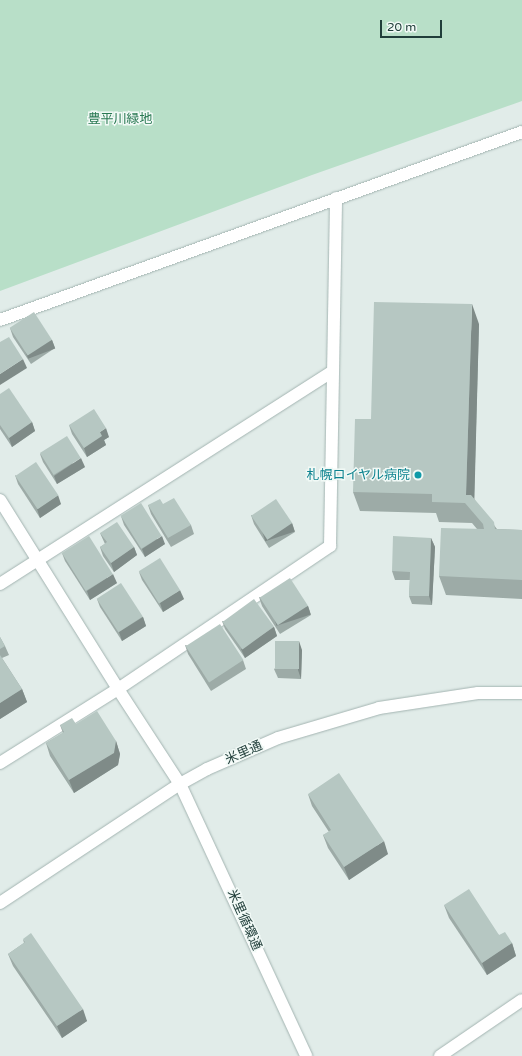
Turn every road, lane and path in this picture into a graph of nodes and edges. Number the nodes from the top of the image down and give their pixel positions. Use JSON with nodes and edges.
{"nodes":[{"id":1,"x":522,"y":132,"type":"edge"},
{"id":2,"x":336,"y":198,"type":"junction"},
{"id":3,"x":0,"y":320,"type":"edge"},
{"id":4,"x":332,"y":372,"type":"junction"},
{"id":5,"x":0,"y":500,"type":"edge"},
{"id":6,"x":38,"y":560,"type":"junction"},
{"id":7,"x":0,"y":584,"type":"edge"},
{"id":8,"x":118,"y":689,"type":"junction"},
{"id":9,"x":522,"y":693,"type":"edge"},
{"id":10,"x":0,"y":763,"type":"edge"},
{"id":11,"x":180,"y":784,"type":"junction"},
{"id":12,"x":0,"y":903,"type":"edge"},
{"id":13,"x":522,"y":1000,"type":"edge"},
{"id":14,"x":306,"y":1056,"type":"edge"},
{"id":15,"x":440,"y":1056,"type":"edge"}],
"edges":[{"from":1,"to":2,"type":"street"},
{"from":2,"to":3,"type":"street"},
{"from":2,"to":4,"type":"street"},
{"from":4,"to":6,"type":"street"},
{"from":4,"to":8,"type":"street"},
{"from":5,"to":6,"type":"street","name":"米里循環通"},
{"from":6,"to":7,"type":"street"},
{"from":6,"to":8,"type":"street","name":"米里循環通"},
{"from":8,"to":10,"type":"street"},
{"from":8,"to":11,"type":"street","name":"米里循環通"},
{"from":9,"to":11,"type":"street","name":"米里通"},
{"from":11,"to":12,"type":"street","name":"米里通"},
{"from":11,"to":14,"type":"street","name":"米里循環通"},
{"from":13,"to":15,"type":"street"}]}
